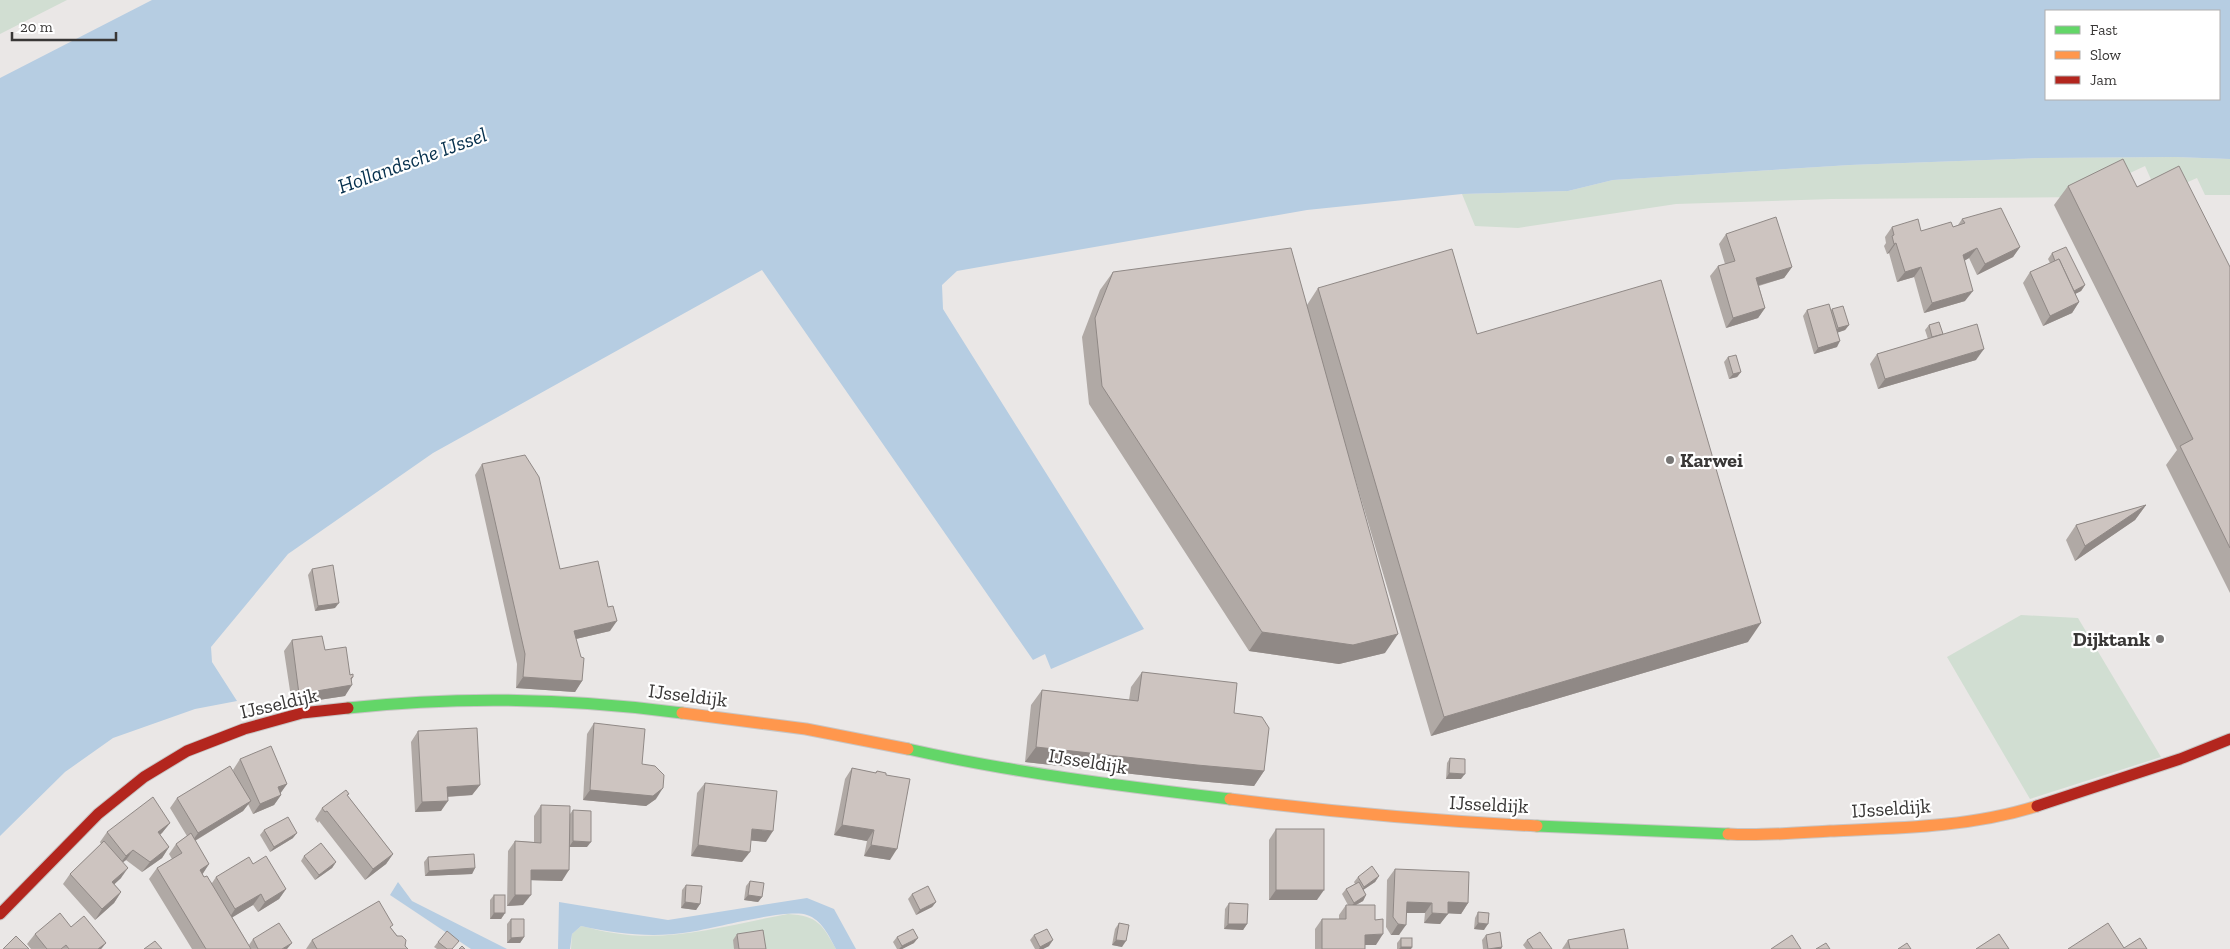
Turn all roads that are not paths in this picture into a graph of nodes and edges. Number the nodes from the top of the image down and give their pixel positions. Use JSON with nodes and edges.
{"nodes":[{"id":1,"x":2230,"y":739,"type":"edge"},
{"id":2,"x":0,"y":914,"type":"edge"}],
"edges":[{"from":1,"to":2,"type":"street","name":"IJsseldijk"}]}
